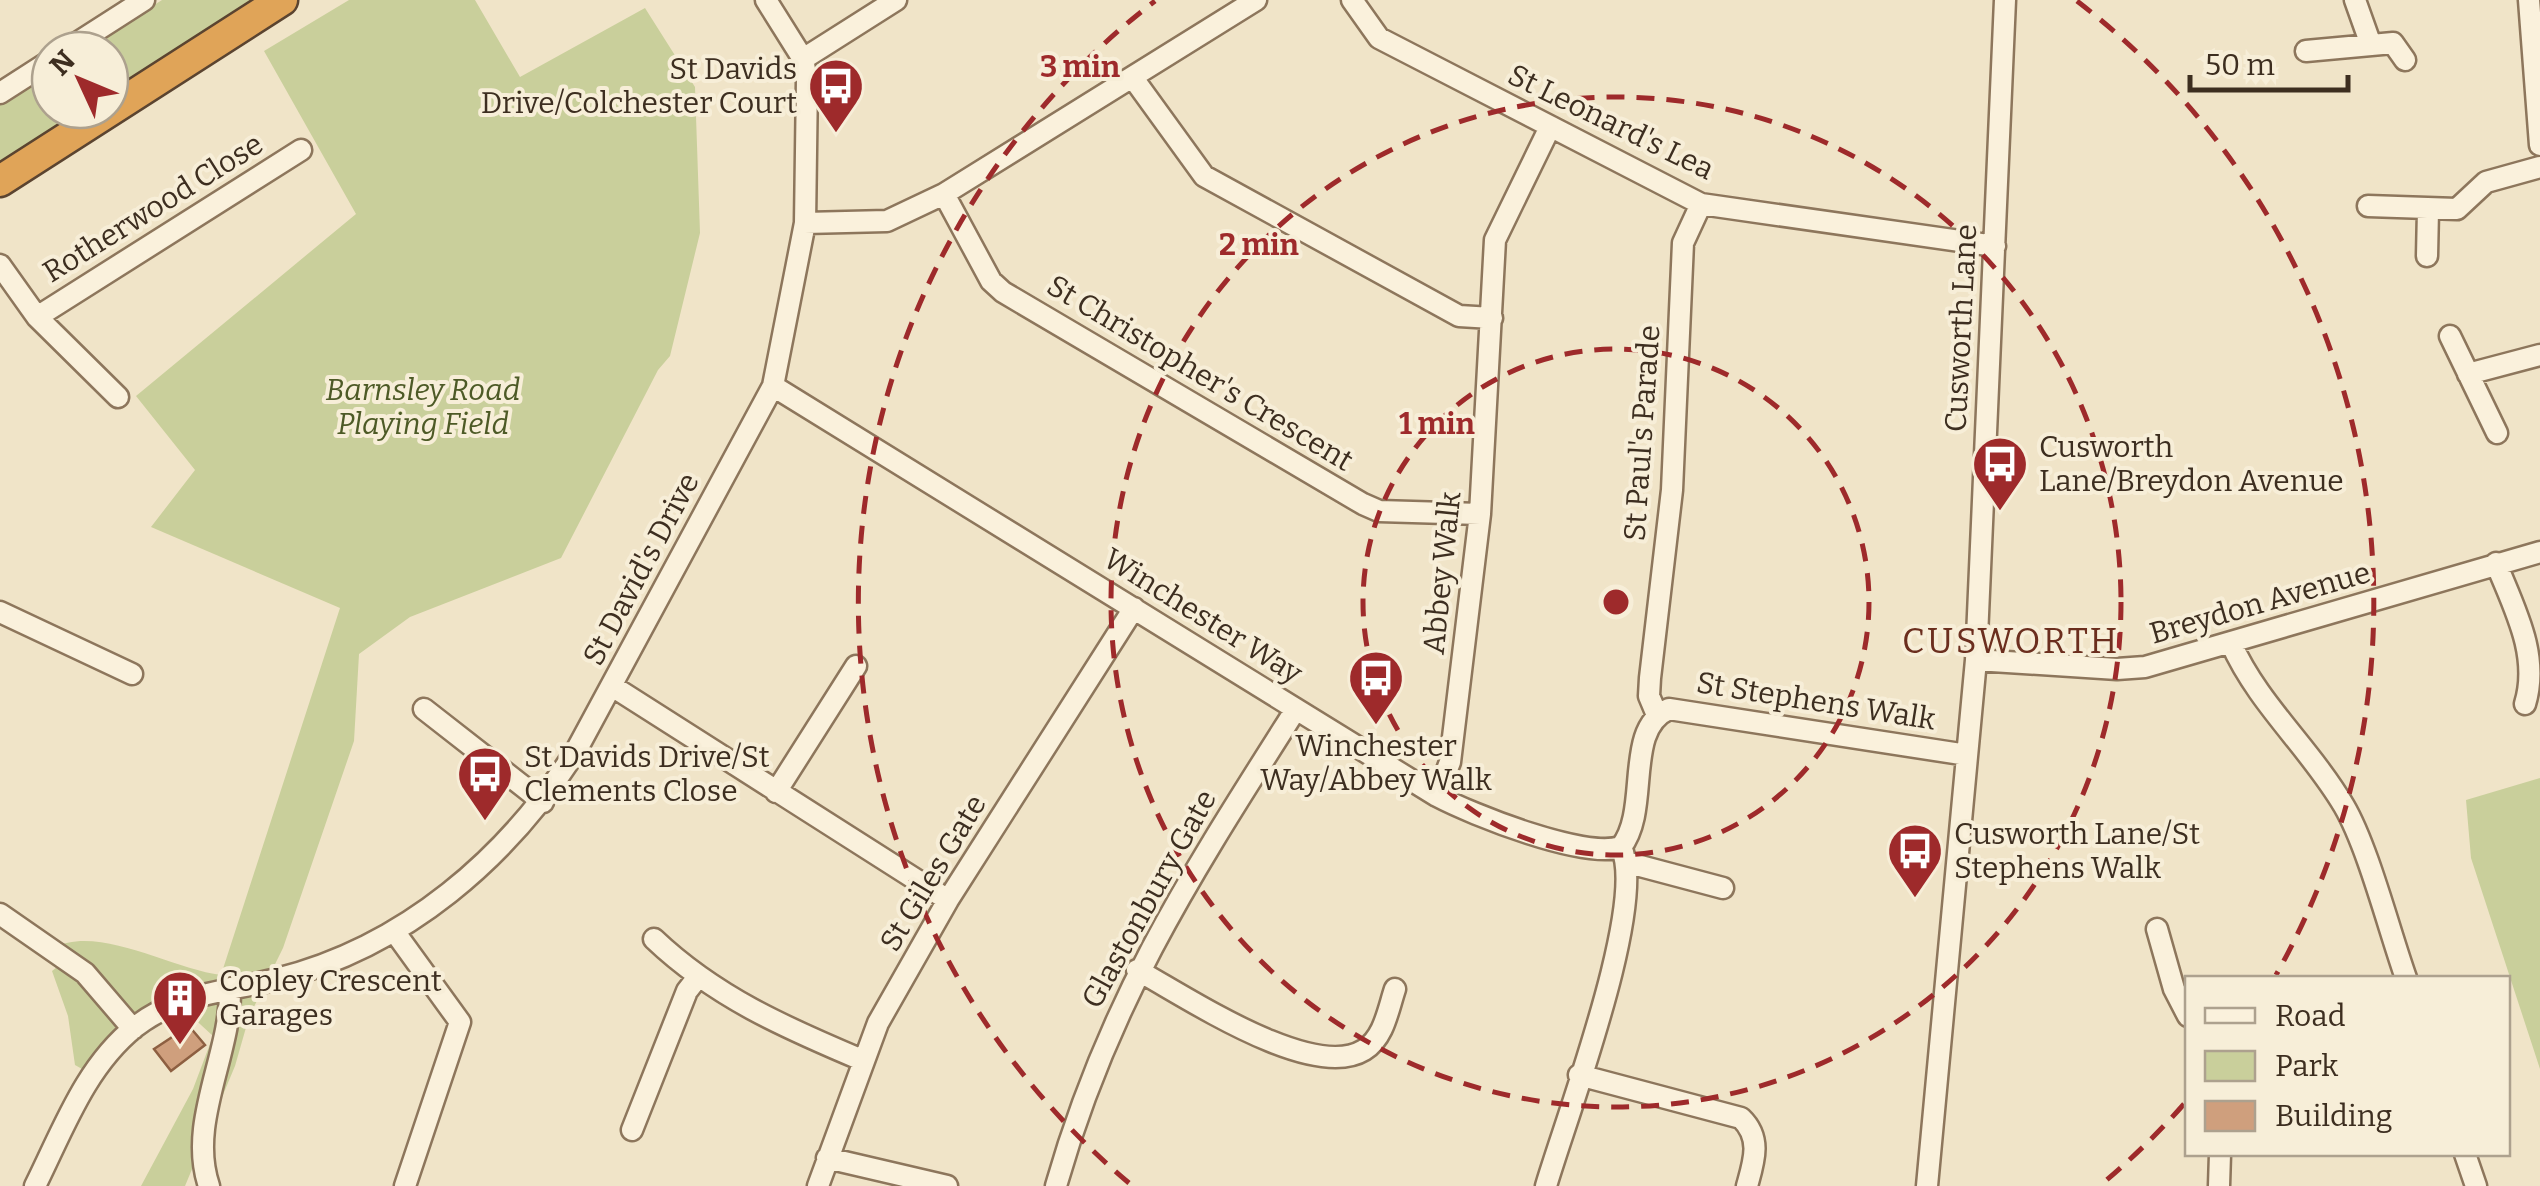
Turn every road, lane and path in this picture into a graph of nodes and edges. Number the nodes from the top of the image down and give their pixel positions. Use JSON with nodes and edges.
{"nodes":[{"id":1,"x":144,"y":0,"type":"edge"},
{"id":2,"x":282,"y":0,"type":"edge"},
{"id":3,"x":766,"y":0,"type":"edge"},
{"id":4,"x":896,"y":0,"type":"edge"},
{"id":5,"x":1256,"y":0,"type":"edge"},
{"id":6,"x":1352,"y":0,"type":"edge"},
{"id":7,"x":2005,"y":0,"type":"edge"},
{"id":8,"x":2356,"y":0,"type":"edge"},
{"id":9,"x":2529,"y":0,"type":"edge"},
{"id":10,"x":97,"y":30,"type":"edge"},
{"id":11,"x":2371,"y":45,"type":"junction"},
{"id":12,"x":2306,"y":52,"type":"dead end"},
{"id":13,"x":803,"y":59,"type":"junction"},
{"id":14,"x":2405,"y":60,"type":"dead end"},
{"id":15,"x":30,"y":73,"type":"edge"},
{"id":16,"x":1134,"y":78,"type":"junction"},
{"id":17,"x":0,"y":93,"type":"edge"},
{"id":18,"x":1550,"y":127,"type":"junction"},
{"id":19,"x":2540,"y":145,"type":"edge"},
{"id":20,"x":300,"y":150,"type":"dead end"},
{"id":21,"x":2540,"y":167,"type":"edge"},
{"id":22,"x":0,"y":181,"type":"edge"},
{"id":23,"x":944,"y":194,"type":"junction"},
{"id":24,"x":1702,"y":204,"type":"junction"},
{"id":25,"x":2368,"y":206,"type":"dead end"},
{"id":26,"x":2428,"y":210,"type":"junction"},
{"id":27,"x":805,"y":223,"type":"junction"},
{"id":28,"x":1995,"y":246,"type":"junction"},
{"id":29,"x":2427,"y":256,"type":"dead end"},
{"id":30,"x":0,"y":264,"type":"edge"},
{"id":31,"x":37,"y":317,"type":"junction"},
{"id":32,"x":1492,"y":318,"type":"junction"},
{"id":33,"x":2450,"y":336,"type":"dead end"},
{"id":34,"x":2540,"y":355,"type":"edge"},
{"id":35,"x":2468,"y":374,"type":"junction"},
{"id":36,"x":773,"y":386,"type":"junction"},
{"id":37,"x":118,"y":397,"type":"dead end"},
{"id":38,"x":2497,"y":433,"type":"dead end"},
{"id":39,"x":1480,"y":514,"type":"junction"},
{"id":40,"x":2540,"y":552,"type":"edge"},
{"id":41,"x":2496,"y":563,"type":"junction"},
{"id":42,"x":1134,"y":608,"type":"junction"},
{"id":43,"x":0,"y":612,"type":"edge"},
{"id":44,"x":2231,"y":642,"type":"junction"},
{"id":45,"x":1976,"y":660,"type":"junction"},
{"id":46,"x":858,"y":661,"type":"dead end"},
{"id":47,"x":132,"y":674,"type":"dead end"},
{"id":48,"x":612,"y":686,"type":"junction"},
{"id":49,"x":2532,"y":690,"type":"edge"},
{"id":50,"x":1296,"y":708,"type":"junction"},
{"id":51,"x":424,"y":709,"type":"dead end"},
{"id":52,"x":1657,"y":714,"type":"junction"},
{"id":53,"x":1967,"y":756,"type":"junction"},
{"id":54,"x":776,"y":792,"type":"junction"},
{"id":55,"x":1437,"y":796,"type":"junction"},
{"id":56,"x":543,"y":802,"type":"junction"},
{"id":57,"x":1625,"y":855,"type":"junction"},
{"id":58,"x":1723,"y":888,"type":"dead end"},
{"id":59,"x":948,"y":900,"type":"junction"},
{"id":60,"x":0,"y":914,"type":"edge"},
{"id":61,"x":2155,"y":925,"type":"dead end"},
{"id":62,"x":394,"y":931,"type":"junction"},
{"id":63,"x":654,"y":939,"type":"dead end"},
{"id":64,"x":1137,"y":970,"type":"junction"},
{"id":65,"x":2405,"y":976,"type":"edge"},
{"id":66,"x":698,"y":977,"type":"junction"},
{"id":67,"x":1396,"y":985,"type":"dead end"},
{"id":68,"x":230,"y":988,"type":"junction"},
{"id":69,"x":2185,"y":1010,"type":"edge"},
{"id":70,"x":133,"y":1029,"type":"junction"},
{"id":71,"x":862,"y":1060,"type":"junction"},
{"id":72,"x":1579,"y":1075,"type":"junction"},
{"id":73,"x":632,"y":1130,"type":"dead end"},
{"id":74,"x":2220,"y":1156,"type":"edge"},
{"id":75,"x":2466,"y":1156,"type":"edge"},
{"id":76,"x":827,"y":1158,"type":"junction"},
{"id":77,"x":35,"y":1186,"type":"edge"},
{"id":78,"x":209,"y":1186,"type":"edge"},
{"id":79,"x":405,"y":1186,"type":"edge"},
{"id":80,"x":818,"y":1186,"type":"edge"},
{"id":81,"x":947,"y":1186,"type":"edge"},
{"id":82,"x":1056,"y":1186,"type":"edge"},
{"id":83,"x":1546,"y":1186,"type":"edge"},
{"id":84,"x":1747,"y":1186,"type":"edge"},
{"id":85,"x":1927,"y":1186,"type":"edge"},
{"id":86,"x":2218,"y":1186,"type":"edge"},
{"id":87,"x":2476,"y":1186,"type":"edge"}],
"edges":[{"from":1,"to":10,"type":"street"},
{"from":2,"to":22,"type":"highway"},
{"from":3,"to":13,"type":"street","name":"St David's Drive"},
{"from":4,"to":13,"type":"street"},
{"from":5,"to":16,"type":"street"},
{"from":6,"to":18,"type":"street","name":"St Leonard's Lea"},
{"from":7,"to":28,"type":"street","name":"Cusworth Lane"},
{"from":8,"to":11,"type":"street"},
{"from":9,"to":19,"type":"street"},
{"from":11,"to":12,"type":"street"},
{"from":11,"to":14,"type":"street"},
{"from":13,"to":27,"type":"street","name":"St David's Drive"},
{"from":15,"to":17,"type":"street"},
{"from":16,"to":23,"type":"street"},
{"from":16,"to":32,"type":"street"},
{"from":18,"to":24,"type":"street","name":"St Leonard's Lea"},
{"from":18,"to":32,"type":"street","name":"Abbey Walk"},
{"from":20,"to":31,"type":"street","name":"Rotherwood Close"},
{"from":21,"to":26,"type":"street"},
{"from":23,"to":27,"type":"street"},
{"from":23,"to":39,"type":"street","name":"St Christopher's Crescent"},
{"from":24,"to":28,"type":"street","name":"St Leonard's Lea"},
{"from":24,"to":52,"type":"street","name":"St Paul's Parade"},
{"from":25,"to":26,"type":"street"},
{"from":26,"to":29,"type":"street"},
{"from":27,"to":36,"type":"street","name":"St David's Drive"},
{"from":28,"to":45,"type":"street","name":"Cusworth Lane"},
{"from":30,"to":31,"type":"street"},
{"from":31,"to":37,"type":"street"},
{"from":32,"to":39,"type":"street","name":"Abbey Walk"},
{"from":33,"to":35,"type":"street"},
{"from":34,"to":35,"type":"street"},
{"from":35,"to":38,"type":"street"},
{"from":36,"to":42,"type":"street","name":"Winchester Way"},
{"from":36,"to":48,"type":"street","name":"St David's Drive"},
{"from":39,"to":55,"type":"street","name":"Abbey Walk"},
{"from":40,"to":41,"type":"street","name":"Breydon Avenue"},
{"from":41,"to":44,"type":"street","name":"Breydon Avenue"},
{"from":41,"to":49,"type":"street"},
{"from":42,"to":50,"type":"street","name":"Winchester Way"},
{"from":42,"to":59,"type":"street","name":"St Giles Gate"},
{"from":43,"to":47,"type":"street"},
{"from":44,"to":45,"type":"street","name":"Breydon Avenue"},
{"from":44,"to":65,"type":"street"},
{"from":45,"to":53,"type":"street","name":"Cusworth Lane"},
{"from":46,"to":54,"type":"street"},
{"from":48,"to":54,"type":"street"},
{"from":48,"to":56,"type":"street","name":"St David's Drive"},
{"from":50,"to":55,"type":"street","name":"Winchester Way"},
{"from":50,"to":64,"type":"street","name":"Glastonbury Gate"},
{"from":51,"to":56,"type":"street"},
{"from":52,"to":53,"type":"street","name":"St Stephens Walk"},
{"from":52,"to":57,"type":"street","name":"St Paul's Parade"},
{"from":53,"to":85,"type":"street"},
{"from":54,"to":59,"type":"street"},
{"from":55,"to":57,"type":"street","name":"Winchester Way"},
{"from":56,"to":62,"type":"street","name":"St David's Drive"},
{"from":57,"to":58,"type":"street","name":"Winchester Way"},
{"from":57,"to":72,"type":"street","name":"St Paul's Parade"},
{"from":59,"to":71,"type":"street","name":"St Giles Gate"},
{"from":60,"to":70,"type":"street"},
{"from":61,"to":69,"type":"street"},
{"from":62,"to":68,"type":"street","name":"St David's Drive"},
{"from":62,"to":79,"type":"street"},
{"from":63,"to":66,"type":"street"},
{"from":64,"to":67,"type":"street"},
{"from":64,"to":82,"type":"street","name":"Glastonbury Gate"},
{"from":66,"to":71,"type":"street"},
{"from":66,"to":73,"type":"street"},
{"from":68,"to":70,"type":"street","name":"St David's Drive"},
{"from":68,"to":78,"type":"street"},
{"from":70,"to":77,"type":"street","name":"St David's Drive"},
{"from":71,"to":76,"type":"street","name":"St Giles Gate"},
{"from":72,"to":83,"type":"street","name":"St Paul's Parade"},
{"from":72,"to":84,"type":"street"},
{"from":74,"to":86,"type":"street"},
{"from":75,"to":87,"type":"street"},
{"from":76,"to":80,"type":"street","name":"St Giles Gate"},
{"from":76,"to":81,"type":"street"}]}
